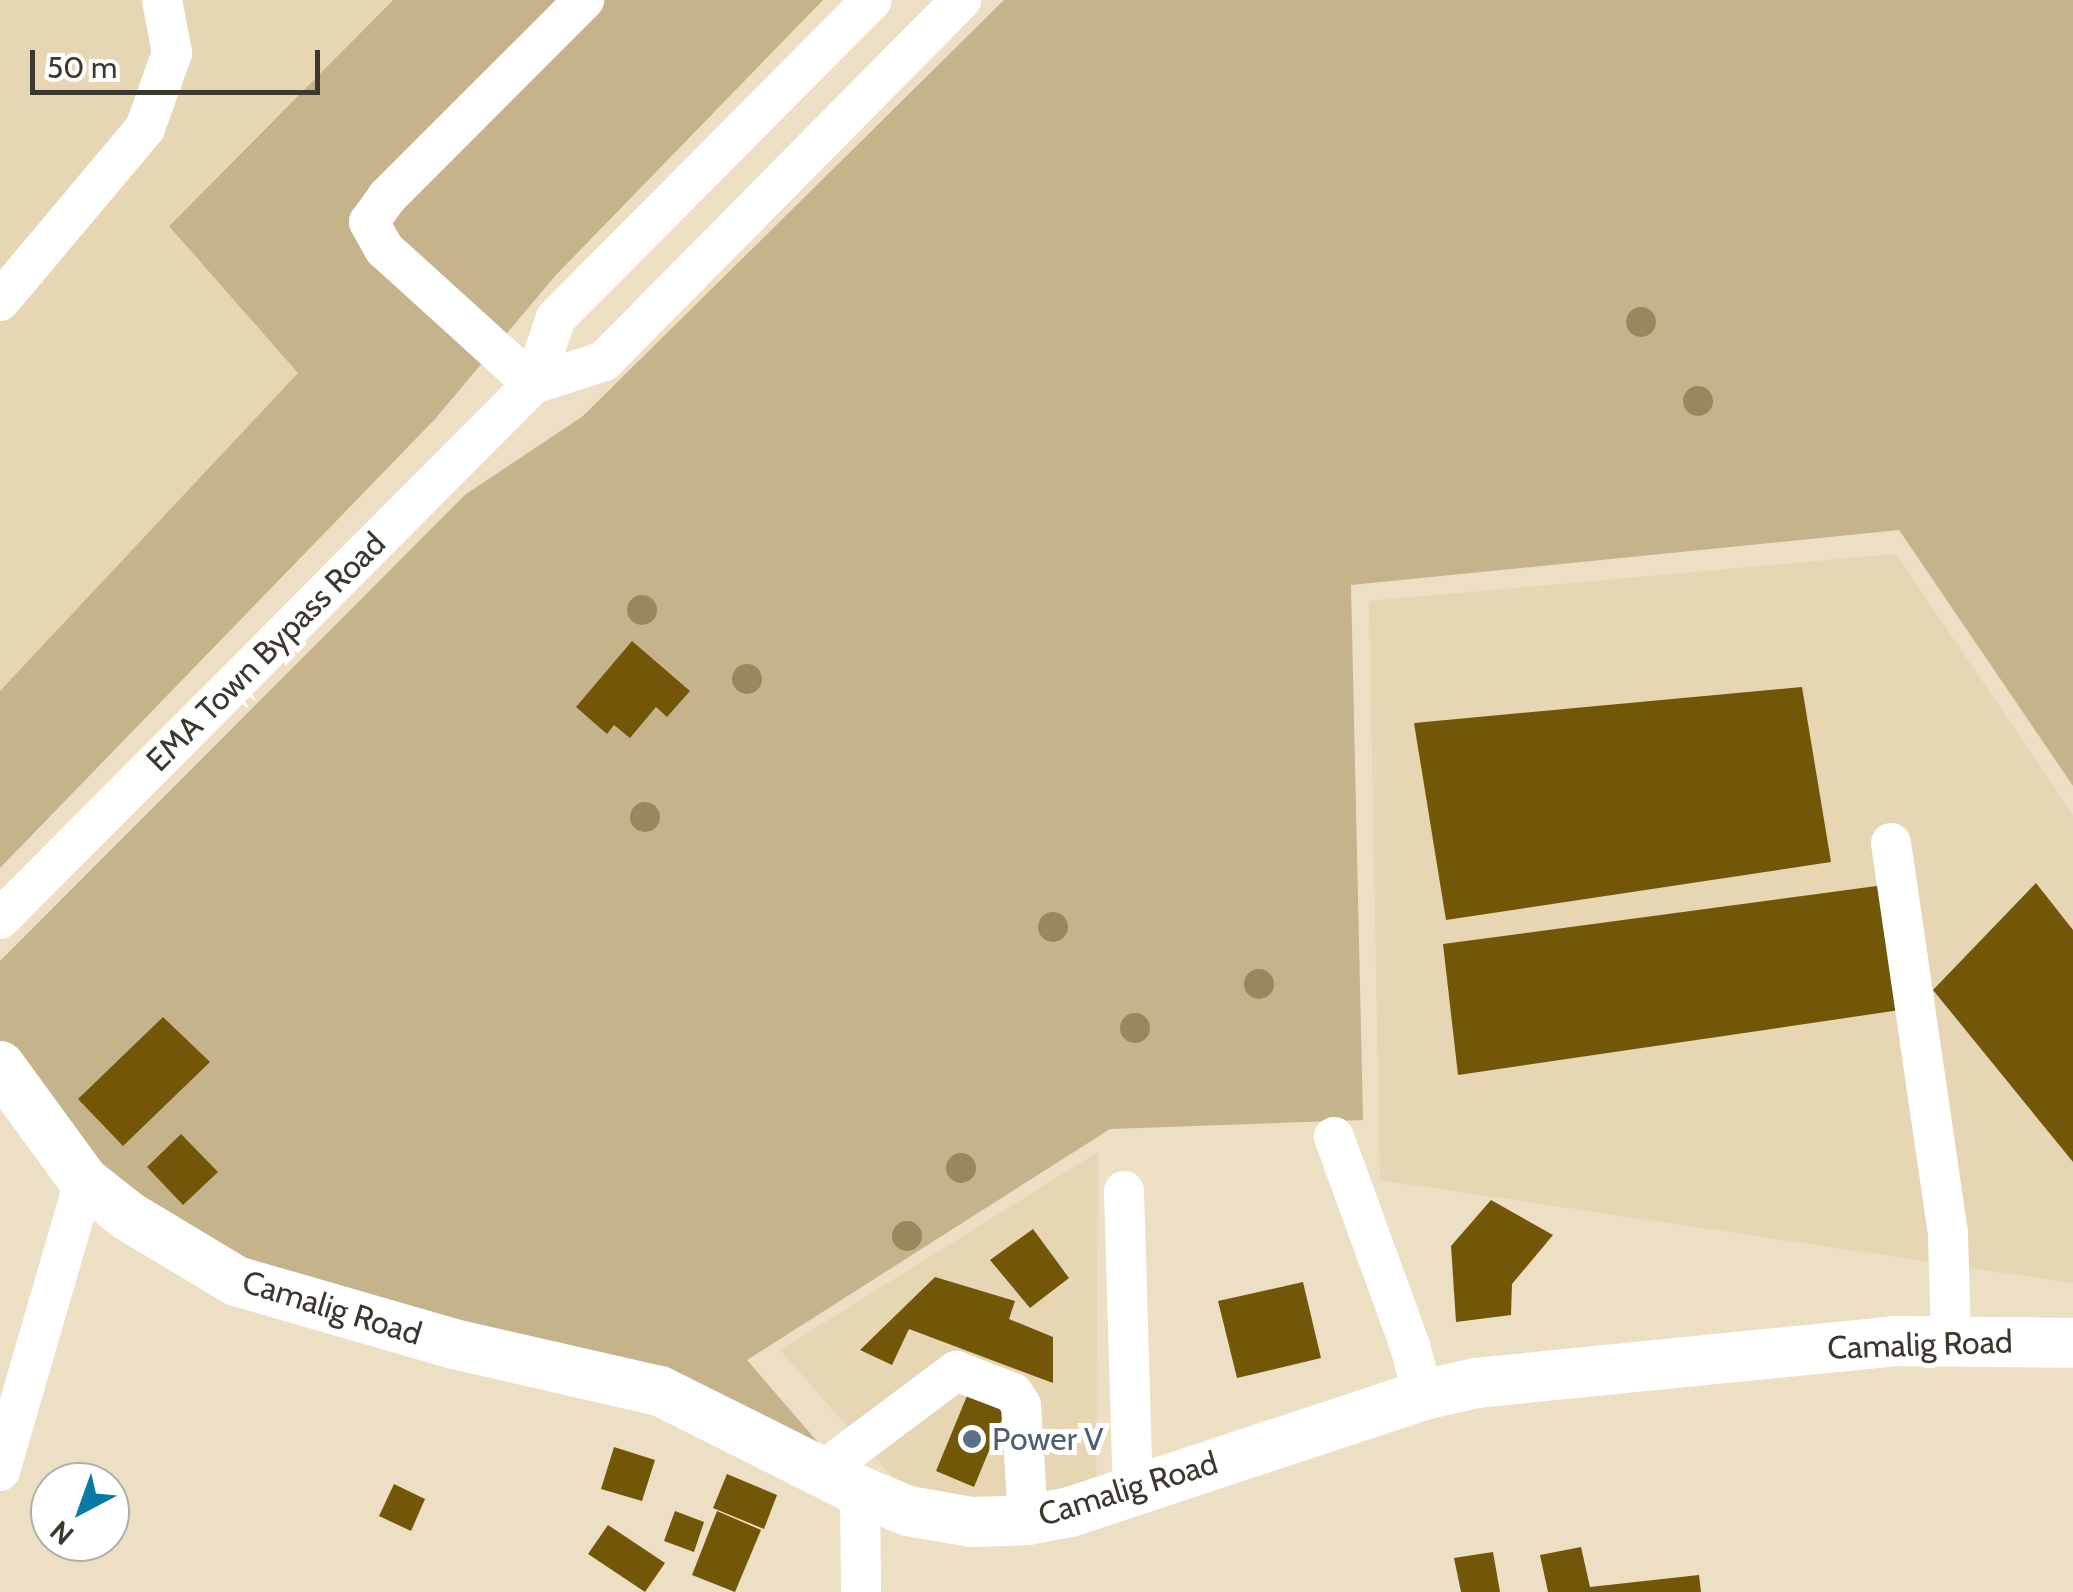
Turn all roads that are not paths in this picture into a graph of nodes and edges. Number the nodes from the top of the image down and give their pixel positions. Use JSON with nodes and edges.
{"nodes":[{"id":1,"x":162,"y":0,"type":"edge"},
{"id":2,"x":584,"y":0,"type":"edge"},
{"id":3,"x":872,"y":0,"type":"edge"},
{"id":4,"x":961,"y":0,"type":"edge"},
{"id":5,"x":0,"y":301,"type":"edge"},
{"id":6,"x":533,"y":384,"type":"junction"},
{"id":7,"x":1891,"y":842,"type":"dead end"},
{"id":8,"x":0,"y":919,"type":"edge"},
{"id":9,"x":0,"y":1066,"type":"edge"},
{"id":10,"x":1334,"y":1137,"type":"dead end"},
{"id":11,"x":84,"y":1181,"type":"junction"},
{"id":12,"x":1124,"y":1191,"type":"dead end"},
{"id":13,"x":1951,"y":1339,"type":"junction"},
{"id":14,"x":2073,"y":1343,"type":"edge"},
{"id":15,"x":1422,"y":1395,"type":"junction"},
{"id":16,"x":0,"y":1471,"type":"edge"},
{"id":17,"x":840,"y":1481,"type":"junction"},
{"id":18,"x":1132,"y":1490,"type":"junction"},
{"id":19,"x":1028,"y":1520,"type":"junction"},
{"id":20,"x":860,"y":1592,"type":"edge"}],
"edges":[{"from":1,"to":5,"type":"street"},
{"from":2,"to":6,"type":"street"},
{"from":3,"to":6,"type":"street","name":"EMA Town Bypass Road"},
{"from":4,"to":6,"type":"street","name":"EMA Town Bypass Road"},
{"from":6,"to":8,"type":"street","name":"EMA Town Bypass Road"},
{"from":7,"to":13,"type":"street"},
{"from":9,"to":11,"type":"main road","name":"Camalig Road"},
{"from":10,"to":15,"type":"street"},
{"from":11,"to":16,"type":"street"},
{"from":11,"to":17,"type":"main road","name":"Camalig Road"},
{"from":12,"to":18,"type":"street"},
{"from":13,"to":14,"type":"main road","name":"Camalig Road"},
{"from":13,"to":15,"type":"main road","name":"Camalig Road"},
{"from":15,"to":18,"type":"main road","name":"Camalig Road"},
{"from":17,"to":19,"type":"main road","name":"Camalig Road"},
{"from":17,"to":19,"type":"street"},
{"from":17,"to":20,"type":"street"},
{"from":18,"to":19,"type":"main road","name":"Camalig Road"}]}
